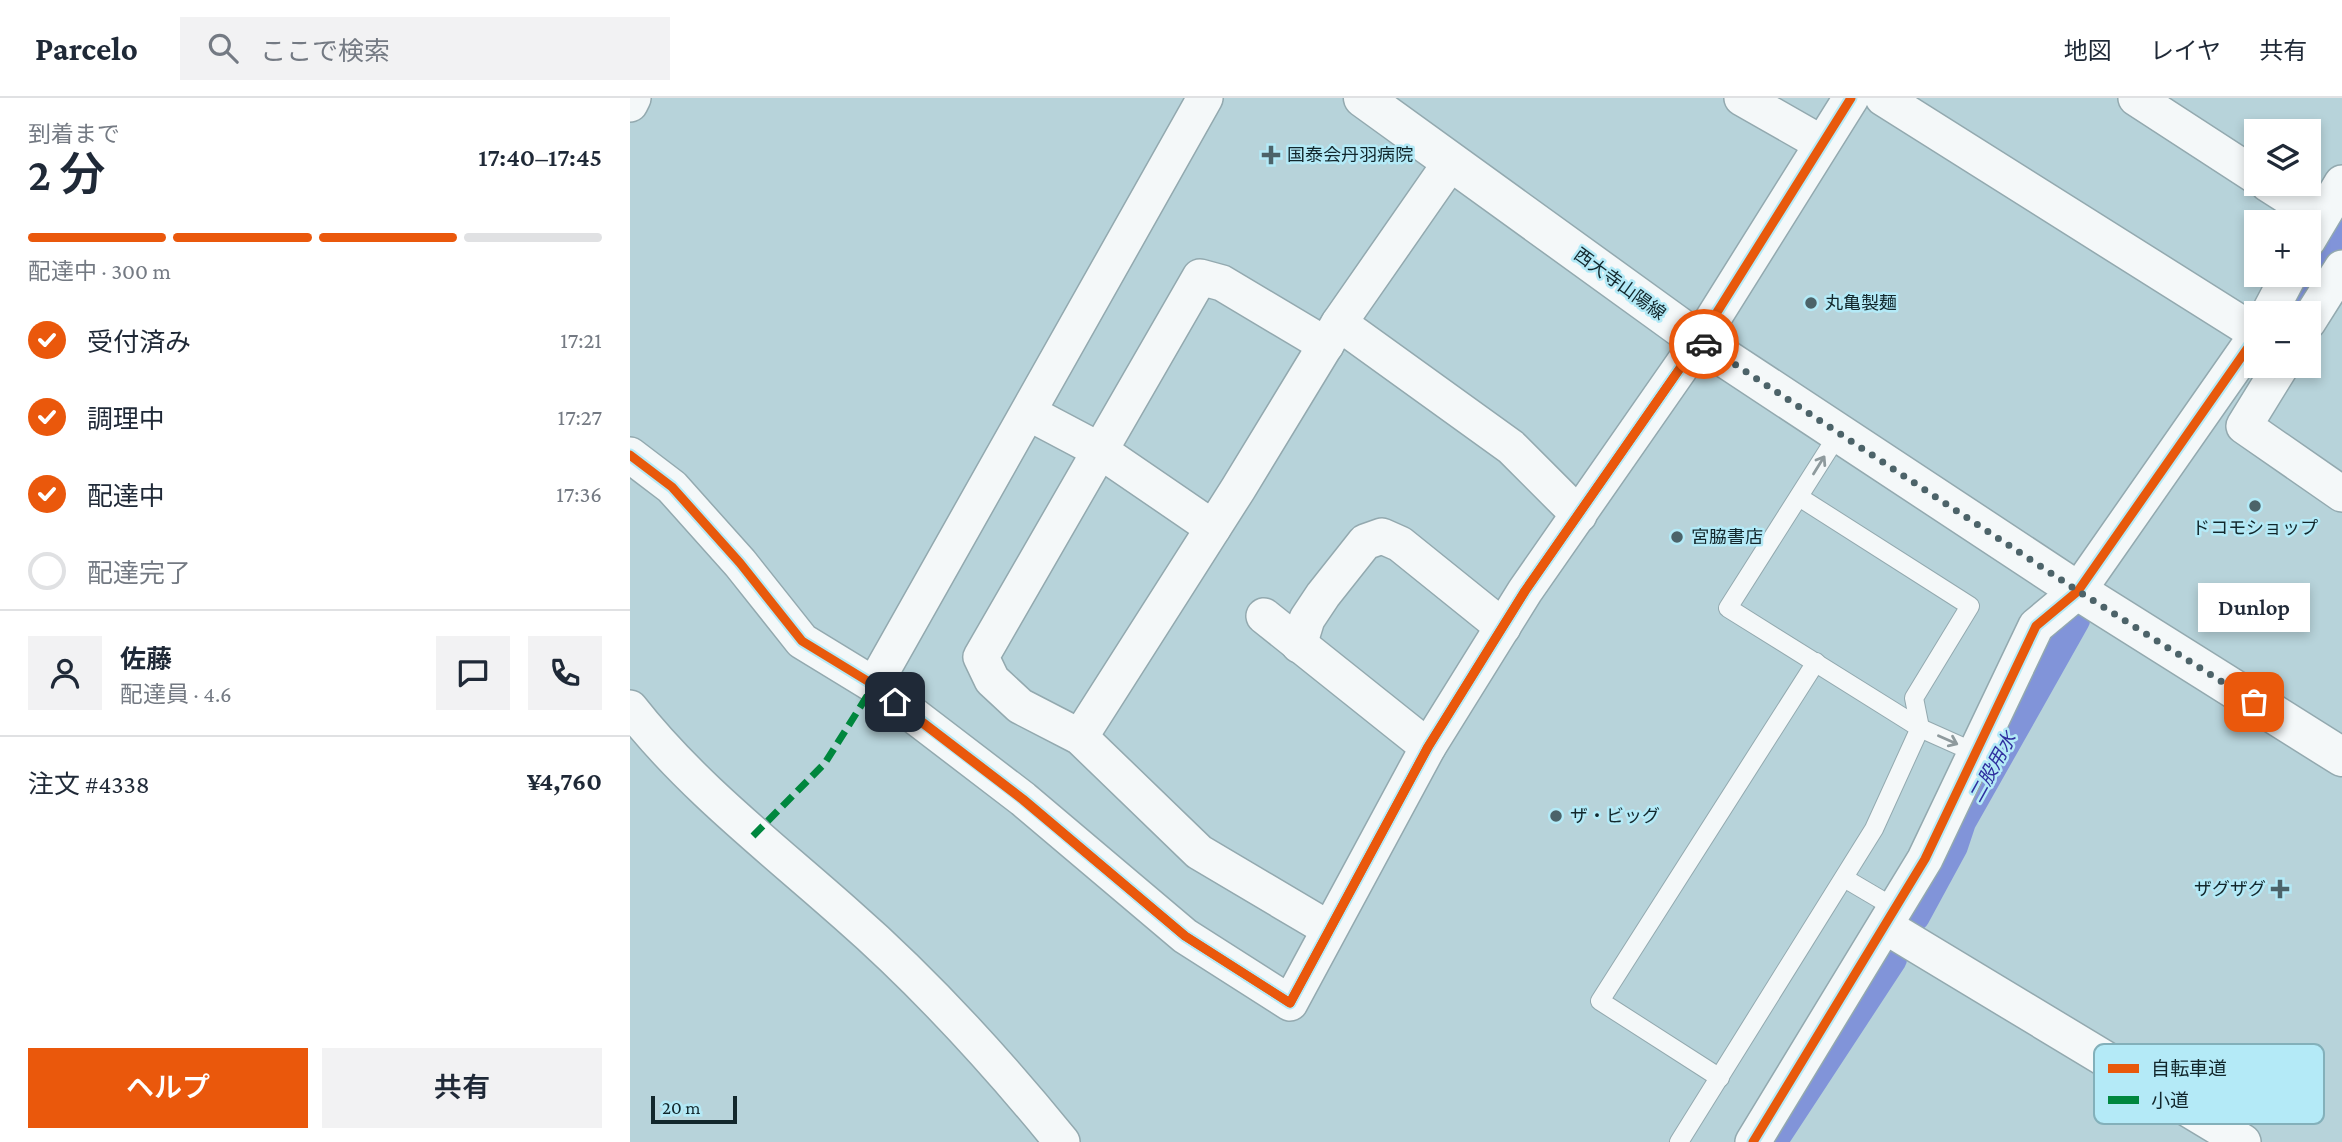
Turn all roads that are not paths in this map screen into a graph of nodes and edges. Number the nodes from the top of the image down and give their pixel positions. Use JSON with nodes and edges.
{"nodes":[{"id":1,"x":633,"y":98,"type":"edge"},
{"id":2,"x":1205,"y":98,"type":"edge"},
{"id":3,"x":1363,"y":98,"type":"edge"},
{"id":4,"x":1742,"y":98,"type":"edge"},
{"id":5,"x":1851,"y":98,"type":"edge"},
{"id":6,"x":1883,"y":98,"type":"edge"},
{"id":7,"x":2136,"y":98,"type":"edge"},
{"id":8,"x":630,"y":104,"type":"edge"},
{"id":9,"x":1821,"y":143,"type":"junction"},
{"id":10,"x":1451,"y":162,"type":"junction"},
{"id":11,"x":2244,"y":168,"type":"edge"},
{"id":12,"x":2342,"y":183,"type":"edge"},
{"id":13,"x":2281,"y":196,"type":"edge"},
{"id":14,"x":2295,"y":210,"type":"edge"},
{"id":15,"x":2321,"y":217,"type":"edge"},
{"id":16,"x":2342,"y":268,"type":"edge"},
{"id":17,"x":2321,"y":301,"type":"edge"},
{"id":18,"x":2244,"y":327,"type":"edge"},
{"id":19,"x":1332,"y":334,"type":"junction"},
{"id":20,"x":1699,"y":341,"type":"junction"},
{"id":21,"x":2244,"y":352,"type":"edge"},
{"id":22,"x":2274,"y":378,"type":"edge"},
{"id":23,"x":1029,"y":414,"type":"junction"},
{"id":24,"x":1839,"y":433,"type":"junction"},
{"id":25,"x":1100,"y":450,"type":"junction"},
{"id":26,"x":630,"y":455,"type":"edge"},
{"id":27,"x":2342,"y":494,"type":"edge"},
{"id":28,"x":1799,"y":496,"type":"junction"},
{"id":29,"x":1579,"y":515,"type":"junction"},
{"id":30,"x":1213,"y":528,"type":"junction"},
{"id":31,"x":2078,"y":591,"type":"junction"},
{"id":32,"x":1264,"y":616,"type":"dead end"},
{"id":33,"x":1503,"y":626,"type":"junction"},
{"id":34,"x":1299,"y":645,"type":"junction"},
{"id":35,"x":1816,"y":662,"type":"junction"},
{"id":36,"x":874,"y":685,"type":"junction"},
{"id":37,"x":630,"y":708,"type":"edge"},
{"id":38,"x":1920,"y":728,"type":"junction"},
{"id":39,"x":1080,"y":737,"type":"junction"},
{"id":40,"x":1428,"y":747,"type":"junction"},
{"id":41,"x":1976,"y":753,"type":"junction"},
{"id":42,"x":2342,"y":757,"type":"edge"},
{"id":43,"x":1844,"y":878,"type":"junction"},
{"id":44,"x":1890,"y":917,"type":"junction"},
{"id":45,"x":1329,"y":929,"type":"junction"},
{"id":46,"x":2094,"y":1047,"type":"edge"},
{"id":47,"x":1720,"y":1078,"type":"junction"},
{"id":48,"x":2215,"y":1124,"type":"edge"},
{"id":49,"x":1062,"y":1142,"type":"edge"},
{"id":50,"x":1679,"y":1142,"type":"edge"},
{"id":51,"x":1753,"y":1142,"type":"edge"},
{"id":52,"x":2243,"y":1142,"type":"edge"}],
"edges":[{"from":1,"to":8,"type":"street"},
{"from":2,"to":23,"type":"street"},
{"from":3,"to":10,"type":"main road","name":"西大寺山陽線"},
{"from":4,"to":9,"type":"street"},
{"from":5,"to":9,"type":"street"},
{"from":6,"to":18,"type":"street"},
{"from":7,"to":11,"type":"street"},
{"from":9,"to":20,"type":"street"},
{"from":10,"to":19,"type":"street"},
{"from":10,"to":20,"type":"main road","name":"西大寺山陽線"},
{"from":12,"to":15,"type":"street"},
{"from":13,"to":14,"type":"street"},
{"from":16,"to":17,"type":"street"},
{"from":19,"to":25,"type":"street"},
{"from":19,"to":29,"type":"street"},
{"from":19,"to":30,"type":"street"},
{"from":20,"to":24,"type":"main road","name":"西大寺山陽線"},
{"from":20,"to":29,"type":"street"},
{"from":21,"to":31,"type":"street"},
{"from":22,"to":27,"type":"street"},
{"from":23,"to":25,"type":"street"},
{"from":23,"to":36,"type":"street"},
{"from":28,"to":24,"type":"lane","one_way":true},
{"from":24,"to":31,"type":"main road","name":"西大寺山陽線"},
{"from":25,"to":30,"type":"street"},
{"from":25,"to":39,"type":"street"},
{"from":26,"to":36,"type":"street"},
{"from":28,"to":35,"type":"lane"},
{"from":28,"to":38,"type":"lane"},
{"from":29,"to":33,"type":"street"},
{"from":30,"to":39,"type":"street"},
{"from":31,"to":41,"type":"street"},
{"from":31,"to":42,"type":"main road","name":"西大寺山陽線"},
{"from":32,"to":34,"type":"street"},
{"from":33,"to":34,"type":"street"},
{"from":33,"to":40,"type":"street"},
{"from":34,"to":40,"type":"street"},
{"from":35,"to":38,"type":"lane"},
{"from":35,"to":47,"type":"lane"},
{"from":36,"to":45,"type":"street"},
{"from":37,"to":49,"type":"street"},
{"from":38,"to":41,"type":"lane","one_way":true},
{"from":38,"to":43,"type":"lane"},
{"from":39,"to":45,"type":"street"},
{"from":40,"to":45,"type":"street"},
{"from":41,"to":44,"type":"street"},
{"from":43,"to":44,"type":"lane"},
{"from":43,"to":47,"type":"lane"},
{"from":44,"to":46,"type":"street"},
{"from":44,"to":51,"type":"street"},
{"from":47,"to":50,"type":"lane"},
{"from":48,"to":52,"type":"street"}]}
